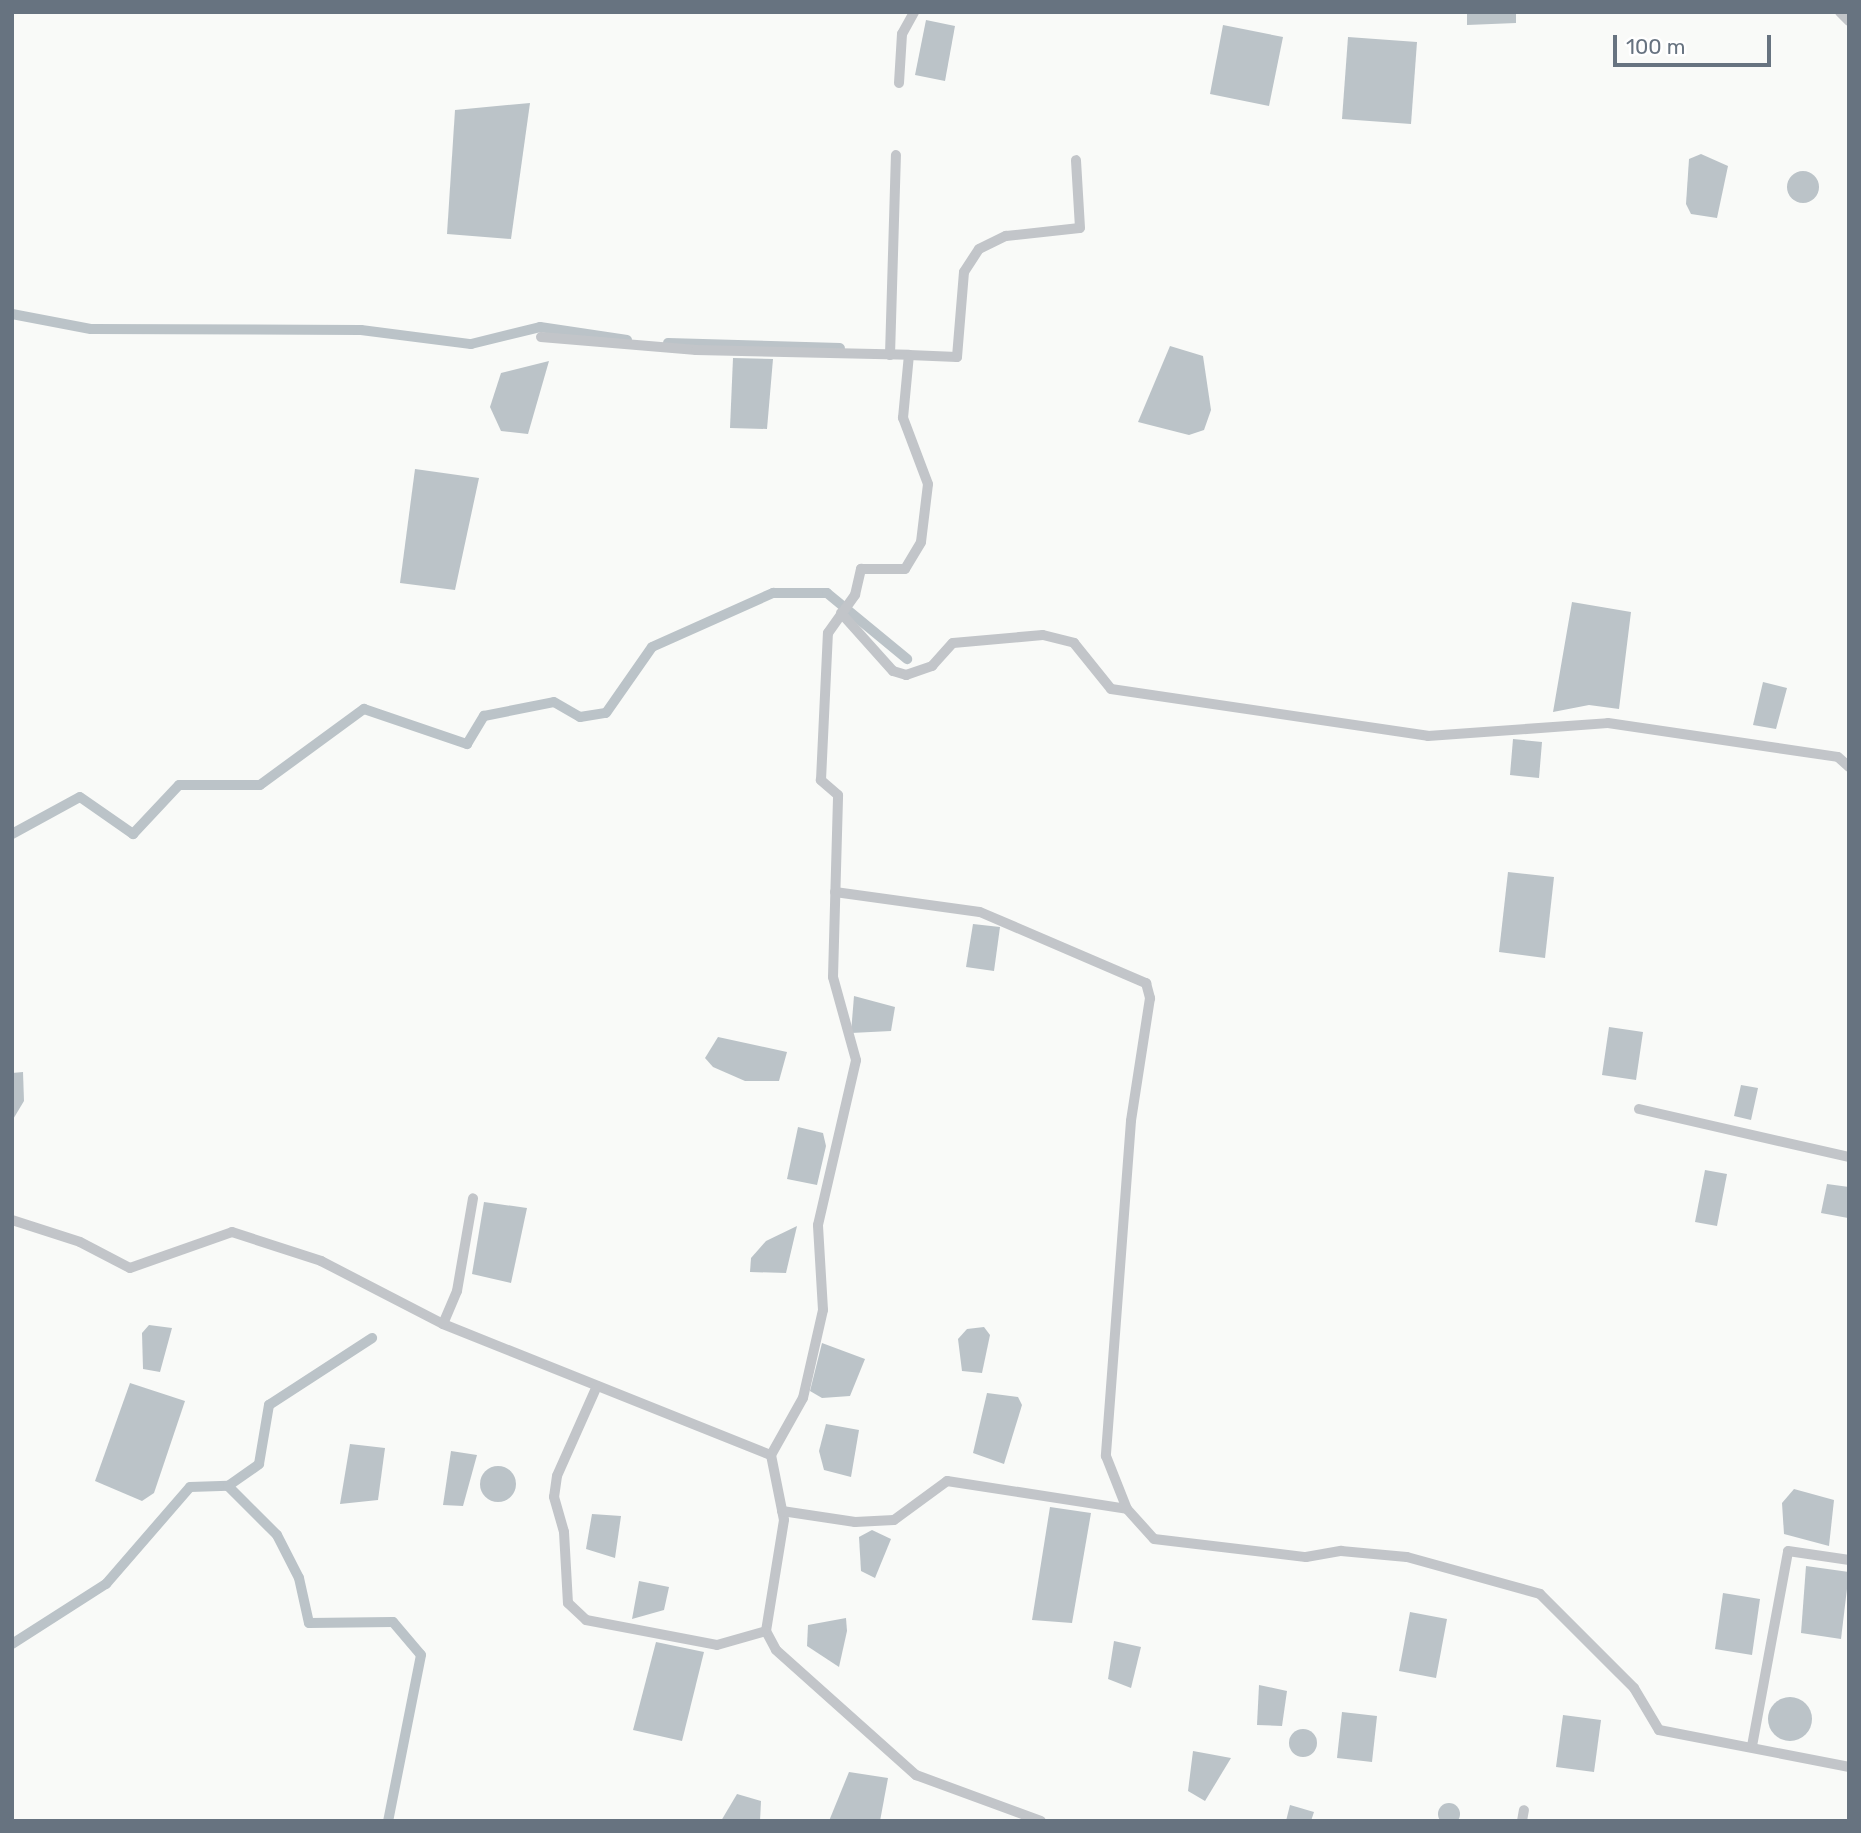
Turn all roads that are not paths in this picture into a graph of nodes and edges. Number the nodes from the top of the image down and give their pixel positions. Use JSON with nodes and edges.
{"nodes":[{"id":1,"x":914,"y":12,"type":"edge"},
{"id":2,"x":1840,"y":12,"type":"edge"},
{"id":3,"x":1849,"y":21,"type":"edge"},
{"id":4,"x":899,"y":83,"type":"dead end"},
{"id":5,"x":896,"y":155,"type":"dead end"},
{"id":6,"x":1076,"y":160,"type":"dead end"},
{"id":7,"x":541,"y":337,"type":"dead end"},
{"id":8,"x":890,"y":355,"type":"junction"},
{"id":9,"x":909,"y":355,"type":"junction"},
{"id":10,"x":841,"y":613,"type":"junction"},
{"id":11,"x":1849,"y":767,"type":"edge"},
{"id":12,"x":835,"y":892,"type":"junction"},
{"id":13,"x":1639,"y":1109,"type":"dead end"},
{"id":14,"x":1849,"y":1157,"type":"edge"},
{"id":15,"x":473,"y":1198,"type":"dead end"},
{"id":16,"x":12,"y":1220,"type":"edge"},
{"id":17,"x":443,"y":1324,"type":"junction"},
{"id":18,"x":597,"y":1386,"type":"junction"},
{"id":19,"x":771,"y":1455,"type":"junction"},
{"id":20,"x":1127,"y":1510,"type":"junction"},
{"id":21,"x":782,"y":1511,"type":"junction"},
{"id":22,"x":1849,"y":1560,"type":"edge"},
{"id":23,"x":766,"y":1631,"type":"junction"},
{"id":24,"x":1752,"y":1746,"type":"junction"},
{"id":25,"x":1849,"y":1767,"type":"edge"},
{"id":26,"x":1041,"y":1821,"type":"edge"}],
"edges":[{"from":1,"to":4,"type":"street"},
{"from":2,"to":3,"type":"street"},
{"from":5,"to":8,"type":"street"},
{"from":6,"to":9,"type":"street"},
{"from":7,"to":8,"type":"street"},
{"from":8,"to":9,"type":"street"},
{"from":9,"to":10,"type":"street"},
{"from":10,"to":11,"type":"street"},
{"from":10,"to":12,"type":"street"},
{"from":12,"to":19,"type":"street"},
{"from":12,"to":20,"type":"street"},
{"from":13,"to":14,"type":"street"},
{"from":15,"to":17,"type":"street"},
{"from":16,"to":17,"type":"street"},
{"from":17,"to":18,"type":"street"},
{"from":18,"to":19,"type":"street"},
{"from":18,"to":23,"type":"street"},
{"from":19,"to":21,"type":"street"},
{"from":20,"to":21,"type":"street"},
{"from":20,"to":24,"type":"street"},
{"from":21,"to":23,"type":"street"},
{"from":22,"to":24,"type":"street"},
{"from":23,"to":26,"type":"street"},
{"from":24,"to":25,"type":"street"}]}
